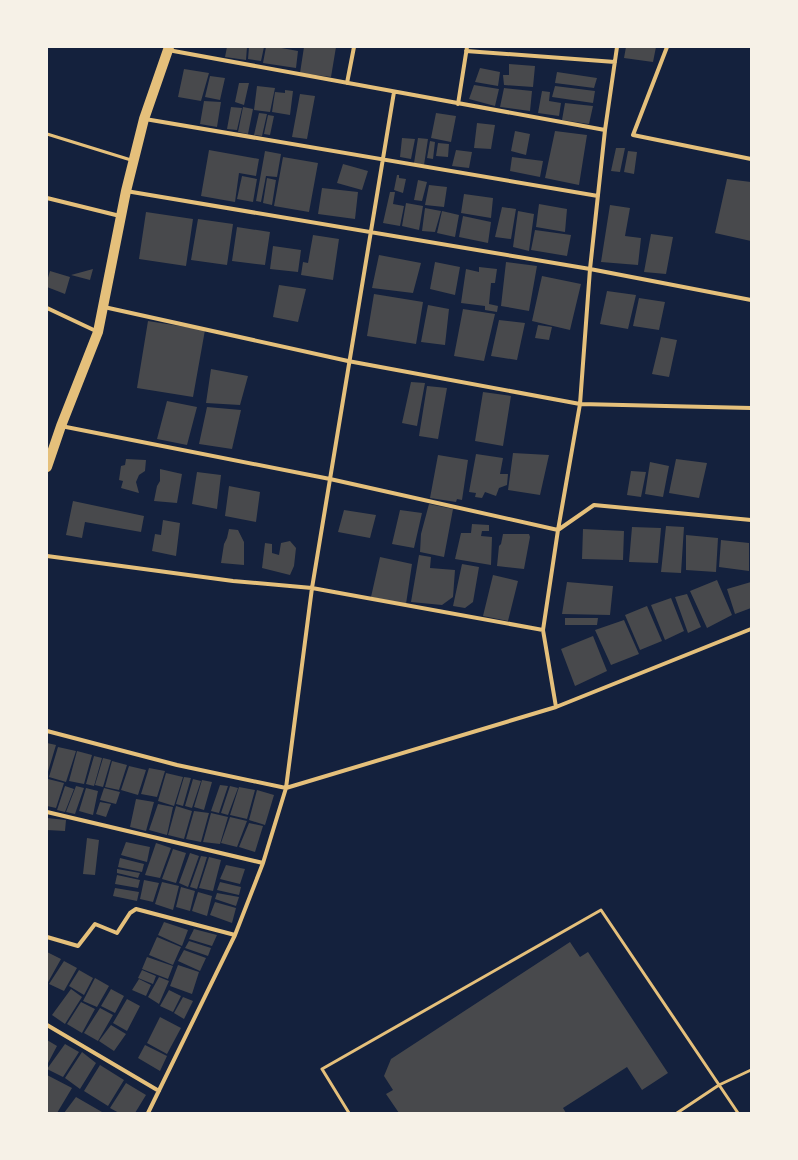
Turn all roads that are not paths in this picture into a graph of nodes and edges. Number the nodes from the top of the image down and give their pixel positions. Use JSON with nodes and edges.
{"nodes":[{"id":1,"x":354,"y":47,"type":"edge"},
{"id":2,"x":617,"y":47,"type":"edge"},
{"id":3,"x":667,"y":47,"type":"edge"},
{"id":4,"x":168,"y":49,"type":"edge"},
{"id":5,"x":467,"y":49,"type":"edge"},
{"id":6,"x":615,"y":62,"type":"junction"},
{"id":7,"x":347,"y":83,"type":"junction"},
{"id":8,"x":394,"y":92,"type":"junction"},
{"id":9,"x":458,"y":104,"type":"junction"},
{"id":10,"x":144,"y":119,"type":"junction"},
{"id":11,"x":605,"y":130,"type":"junction"},
{"id":12,"x":47,"y":134,"type":"edge"},
{"id":13,"x":382,"y":159,"type":"junction"},
{"id":14,"x":751,"y":159,"type":"edge"},
{"id":15,"x":134,"y":160,"type":"junction"},
{"id":16,"x":126,"y":191,"type":"junction"},
{"id":17,"x":598,"y":196,"type":"junction"},
{"id":18,"x":47,"y":198,"type":"edge"},
{"id":19,"x":121,"y":216,"type":"junction"},
{"id":20,"x":370,"y":231,"type":"junction"},
{"id":21,"x":590,"y":269,"type":"junction"},
{"id":22,"x":751,"y":300,"type":"edge"},
{"id":23,"x":103,"y":306,"type":"junction"},
{"id":24,"x":47,"y":308,"type":"edge"},
{"id":25,"x":98,"y":332,"type":"junction"},
{"id":26,"x":348,"y":361,"type":"junction"},
{"id":27,"x":580,"y":404,"type":"junction"},
{"id":28,"x":751,"y":408,"type":"edge"},
{"id":29,"x":61,"y":426,"type":"junction"},
{"id":30,"x":47,"y":467,"type":"edge"},
{"id":31,"x":330,"y":479,"type":"junction"},
{"id":32,"x":751,"y":520,"type":"edge"},
{"id":33,"x":558,"y":530,"type":"junction"},
{"id":34,"x":47,"y":556,"type":"edge"},
{"id":35,"x":312,"y":588,"type":"junction"},
{"id":36,"x":751,"y":629,"type":"edge"},
{"id":37,"x":543,"y":630,"type":"junction"},
{"id":38,"x":556,"y":707,"type":"junction"},
{"id":39,"x":47,"y":732,"type":"edge"},
{"id":40,"x":286,"y":788,"type":"junction"},
{"id":41,"x":47,"y":812,"type":"edge"},
{"id":42,"x":263,"y":863,"type":"junction"},
{"id":43,"x":235,"y":935,"type":"junction"},
{"id":44,"x":47,"y":937,"type":"edge"},
{"id":45,"x":47,"y":1025,"type":"edge"},
{"id":46,"x":751,"y":1070,"type":"edge"},
{"id":47,"x":720,"y":1085,"type":"junction"},
{"id":48,"x":159,"y":1091,"type":"junction"},
{"id":49,"x":148,"y":1113,"type":"edge"},
{"id":50,"x":349,"y":1113,"type":"edge"},
{"id":51,"x":677,"y":1113,"type":"edge"},
{"id":52,"x":738,"y":1113,"type":"edge"}],
"edges":[{"from":1,"to":7,"type":"street"},
{"from":2,"to":6,"type":"street"},
{"from":3,"to":14,"type":"street"},
{"from":4,"to":7,"type":"street"},
{"from":4,"to":10,"type":"main road"},
{"from":5,"to":6,"type":"street"},
{"from":5,"to":9,"type":"street"},
{"from":6,"to":11,"type":"street"},
{"from":7,"to":8,"type":"street"},
{"from":8,"to":9,"type":"street"},
{"from":8,"to":13,"type":"street"},
{"from":9,"to":11,"type":"street"},
{"from":10,"to":13,"type":"street"},
{"from":10,"to":15,"type":"main road"},
{"from":11,"to":17,"type":"street"},
{"from":12,"to":15,"type":"lane"},
{"from":13,"to":17,"type":"street"},
{"from":13,"to":20,"type":"street"},
{"from":15,"to":16,"type":"main road"},
{"from":16,"to":19,"type":"main road"},
{"from":16,"to":20,"type":"street"},
{"from":17,"to":21,"type":"street"},
{"from":18,"to":19,"type":"street"},
{"from":19,"to":23,"type":"main road"},
{"from":20,"to":21,"type":"street"},
{"from":20,"to":26,"type":"street"},
{"from":21,"to":22,"type":"street"},
{"from":21,"to":27,"type":"street"},
{"from":23,"to":25,"type":"main road"},
{"from":23,"to":26,"type":"street"},
{"from":24,"to":25,"type":"street"},
{"from":25,"to":29,"type":"main road"},
{"from":26,"to":27,"type":"street"},
{"from":26,"to":31,"type":"street"},
{"from":27,"to":28,"type":"street"},
{"from":27,"to":33,"type":"street"},
{"from":29,"to":30,"type":"main road"},
{"from":29,"to":31,"type":"street"},
{"from":31,"to":33,"type":"street"},
{"from":31,"to":35,"type":"street"},
{"from":32,"to":33,"type":"street"},
{"from":33,"to":37,"type":"street"},
{"from":34,"to":35,"type":"street"},
{"from":35,"to":37,"type":"street"},
{"from":35,"to":40,"type":"street"},
{"from":36,"to":38,"type":"street"},
{"from":37,"to":38,"type":"street"},
{"from":38,"to":40,"type":"street"},
{"from":39,"to":40,"type":"street"},
{"from":40,"to":42,"type":"street"},
{"from":41,"to":42,"type":"street"},
{"from":42,"to":43,"type":"street"},
{"from":43,"to":44,"type":"street"},
{"from":43,"to":48,"type":"street"},
{"from":45,"to":48,"type":"street"},
{"from":46,"to":47,"type":"lane"},
{"from":47,"to":50,"type":"lane"},
{"from":47,"to":51,"type":"lane"},
{"from":47,"to":52,"type":"lane"},
{"from":48,"to":49,"type":"street"}]}
